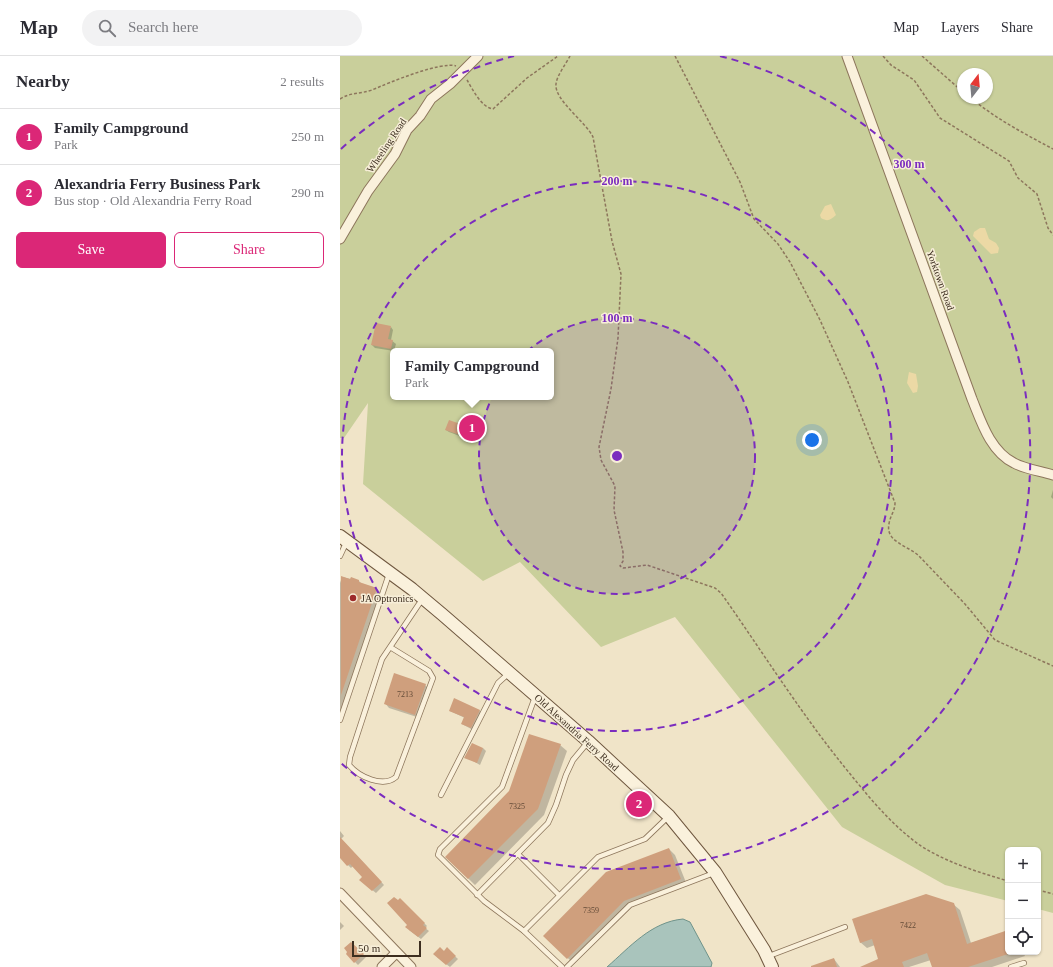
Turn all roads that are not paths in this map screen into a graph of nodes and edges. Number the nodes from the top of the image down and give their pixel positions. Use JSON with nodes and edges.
{"nodes":[{"id":1,"x":478,"y":56,"type":"edge"},
{"id":2,"x":846,"y":56,"type":"edge"},
{"id":3,"x":340,"y":239,"type":"edge"},
{"id":4,"x":1053,"y":475,"type":"edge"},
{"id":5,"x":344,"y":538,"type":"edge"},
{"id":6,"x":340,"y":556,"type":"edge"},
{"id":7,"x":389,"y":572,"type":"junction"},
{"id":8,"x":423,"y":598,"type":"junction"},
{"id":9,"x":390,"y":647,"type":"junction"},
{"id":10,"x":509,"y":673,"type":"junction"},
{"id":11,"x":536,"y":695,"type":"junction"},
{"id":12,"x":340,"y":720,"type":"edge"},
{"id":13,"x":588,"y":741,"type":"junction"},
{"id":14,"x":441,"y":795,"type":"dead end"},
{"id":15,"x":669,"y":816,"type":"junction"},
{"id":16,"x":518,"y":854,"type":"junction"},
{"id":17,"x":715,"y":872,"type":"junction"},
{"id":18,"x":340,"y":893,"type":"edge"},
{"id":19,"x":477,"y":895,"type":"junction"},
{"id":20,"x":559,"y":895,"type":"junction"},
{"id":21,"x":845,"y":926,"type":"dead end"},
{"id":22,"x":524,"y":931,"type":"junction"},
{"id":23,"x":396,"y":953,"type":"junction"},
{"id":24,"x":770,"y":962,"type":"edge"},
{"id":25,"x":1024,"y":963,"type":"dead end"},
{"id":26,"x":382,"y":967,"type":"edge"},
{"id":27,"x":411,"y":967,"type":"edge"},
{"id":28,"x":562,"y":967,"type":"edge"},
{"id":29,"x":567,"y":967,"type":"edge"},
{"id":30,"x":1011,"y":967,"type":"edge"}],
"edges":[{"from":1,"to":3,"type":"street","name":"Wheeling Road"},
{"from":2,"to":4,"type":"street","name":"Yorktown Road"},
{"from":5,"to":6,"type":"lane"},
{"from":5,"to":7,"type":"main road","name":"Old Alexandria Ferry Road"},
{"from":7,"to":8,"type":"main road","name":"Old Alexandria Ferry Road"},
{"from":7,"to":12,"type":"lane"},
{"from":8,"to":9,"type":"lane"},
{"from":8,"to":10,"type":"main road","name":"Old Alexandria Ferry Road"},
{"from":9,"to":9,"type":"lane"},
{"from":10,"to":11,"type":"main road","name":"Old Alexandria Ferry Road"},
{"from":10,"to":14,"type":"lane"},
{"from":11,"to":13,"type":"main road","name":"Old Alexandria Ferry Road"},
{"from":11,"to":19,"type":"lane"},
{"from":13,"to":15,"type":"main road","name":"Old Alexandria Ferry Road"},
{"from":13,"to":16,"type":"lane"},
{"from":15,"to":17,"type":"main road","name":"Old Alexandria Ferry Road"},
{"from":15,"to":20,"type":"lane"},
{"from":16,"to":19,"type":"lane"},
{"from":16,"to":20,"type":"lane"},
{"from":17,"to":24,"type":"main road","name":"Old Alexandria Ferry Road"},
{"from":17,"to":29,"type":"lane"},
{"from":18,"to":23,"type":"street"},
{"from":19,"to":22,"type":"lane"},
{"from":20,"to":22,"type":"lane"},
{"from":21,"to":24,"type":"lane"},
{"from":22,"to":28,"type":"lane"},
{"from":23,"to":26,"type":"street"},
{"from":23,"to":27,"type":"street"},
{"from":25,"to":30,"type":"lane"}]}
